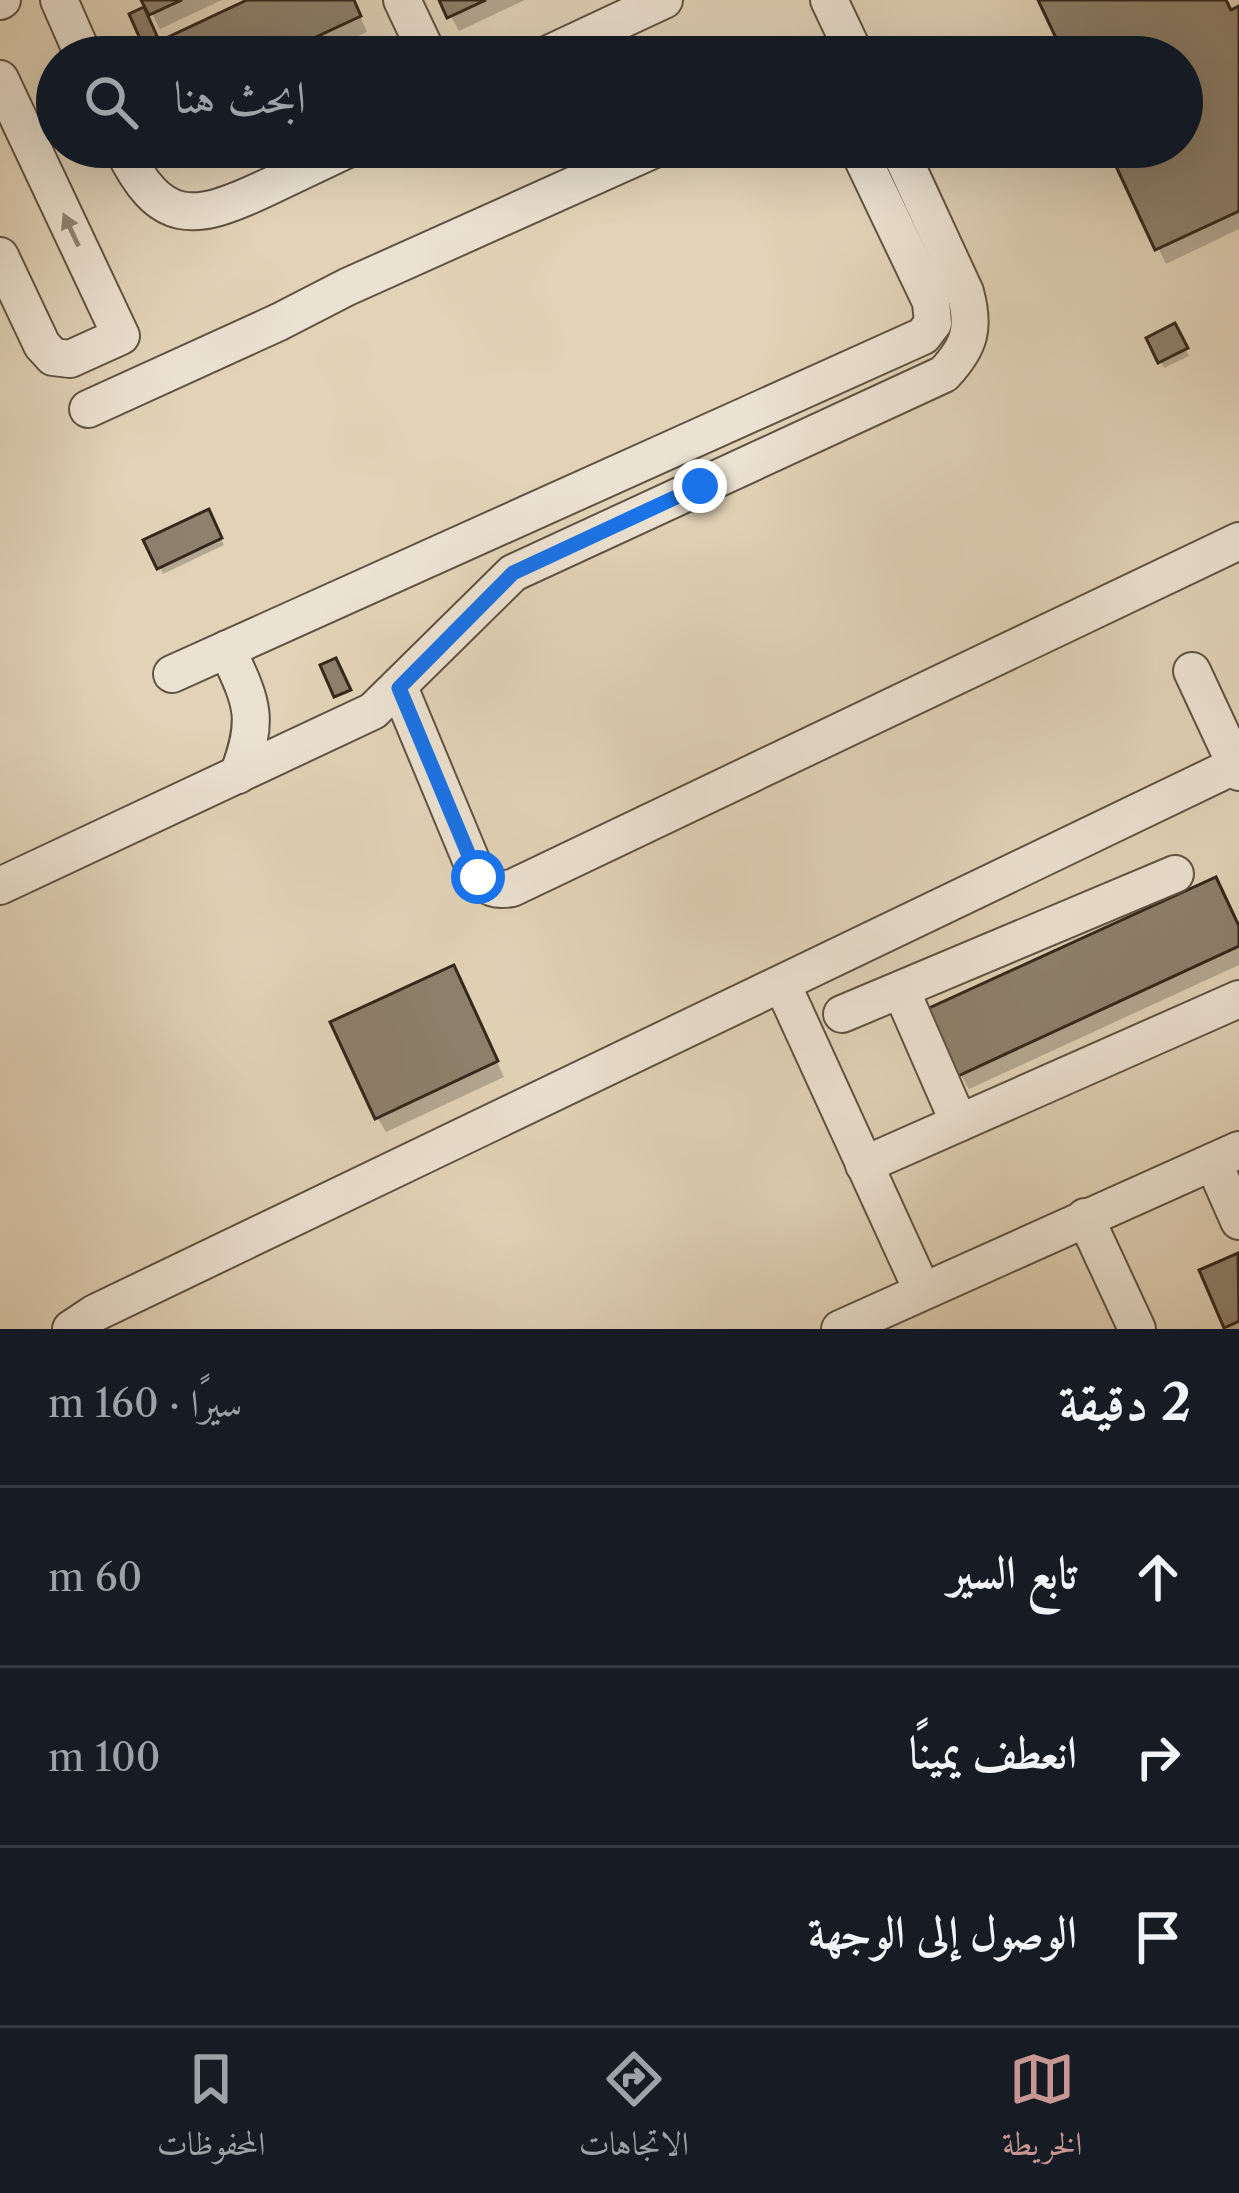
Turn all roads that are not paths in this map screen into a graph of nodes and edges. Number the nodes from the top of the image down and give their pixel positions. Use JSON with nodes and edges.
{"nodes":[{"id":1,"x":59,"y":0,"type":"edge"},
{"id":2,"x":402,"y":0,"type":"edge"},
{"id":3,"x":664,"y":0,"type":"edge"},
{"id":4,"x":829,"y":0,"type":"edge"},
{"id":5,"x":75,"y":36,"type":"edge"},
{"id":6,"x":419,"y":36,"type":"edge"},
{"id":7,"x":587,"y":36,"type":"edge"},
{"id":8,"x":845,"y":36,"type":"edge"},
{"id":9,"x":0,"y":79,"type":"edge"},
{"id":10,"x":36,"y":155,"type":"edge"},
{"id":11,"x":42,"y":168,"type":"edge"},
{"id":12,"x":134,"y":168,"type":"edge"},
{"id":13,"x":308,"y":168,"type":"edge"},
{"id":14,"x":612,"y":168,"type":"edge"},
{"id":15,"x":867,"y":168,"type":"edge"},
{"id":16,"x":908,"y":168,"type":"edge"},
{"id":17,"x":0,"y":256,"type":"edge"},
{"id":18,"x":88,"y":409,"type":"dead end"},
{"id":19,"x":1239,"y":541,"type":"edge"},
{"id":20,"x":227,"y":649,"type":"junction"},
{"id":21,"x":1192,"y":670,"type":"dead end"},
{"id":22,"x":172,"y":674,"type":"dead end"},
{"id":23,"x":399,"y":688,"type":"junction"},
{"id":24,"x":1237,"y":768,"type":"edge"},
{"id":25,"x":238,"y":775,"type":"junction"},
{"id":26,"x":1175,"y":874,"type":"dead end"},
{"id":27,"x":0,"y":886,"type":"edge"},
{"id":28,"x":782,"y":984,"type":"junction"},
{"id":29,"x":901,"y":990,"type":"junction"},
{"id":30,"x":1239,"y":999,"type":"edge"},
{"id":31,"x":842,"y":1014,"type":"dead end"},
{"id":32,"x":958,"y":1123,"type":"junction"},
{"id":33,"x":1226,"y":1156,"type":"edge"},
{"id":34,"x":864,"y":1165,"type":"junction"},
{"id":35,"x":1085,"y":1217,"type":"junction"},
{"id":36,"x":1239,"y":1221,"type":"edge"},
{"id":37,"x":922,"y":1290,"type":"junction"},
{"id":38,"x":71,"y":1329,"type":"edge"},
{"id":39,"x":840,"y":1329,"type":"edge"},
{"id":40,"x":1137,"y":1329,"type":"edge"}],
"edges":[{"from":1,"to":5,"type":"lane"},
{"from":2,"to":6,"type":"lane"},
{"from":3,"to":7,"type":"lane"},
{"from":4,"to":8,"type":"lane"},
{"from":10,"to":9,"type":"lane","one_way":true},
{"from":17,"to":11,"type":"lane","one_way":true},
{"from":12,"to":13,"type":"lane"},
{"from":14,"to":18,"type":"lane"},
{"from":15,"to":20,"type":"lane"},
{"from":16,"to":23,"type":"lane"},
{"from":19,"to":23,"type":"lane"},
{"from":20,"to":22,"type":"lane"},
{"from":20,"to":25,"type":"lane"},
{"from":21,"to":24,"type":"lane"},
{"from":23,"to":25,"type":"lane"},
{"from":24,"to":28,"type":"lane"},
{"from":25,"to":27,"type":"lane"},
{"from":26,"to":29,"type":"lane"},
{"from":28,"to":34,"type":"lane"},
{"from":28,"to":38,"type":"lane"},
{"from":29,"to":31,"type":"lane"},
{"from":29,"to":32,"type":"lane"},
{"from":30,"to":32,"type":"lane"},
{"from":32,"to":34,"type":"lane"},
{"from":33,"to":35,"type":"lane"},
{"from":33,"to":36,"type":"lane"},
{"from":34,"to":37,"type":"lane"},
{"from":35,"to":37,"type":"lane"},
{"from":35,"to":40,"type":"lane"},
{"from":37,"to":39,"type":"lane"}]}
